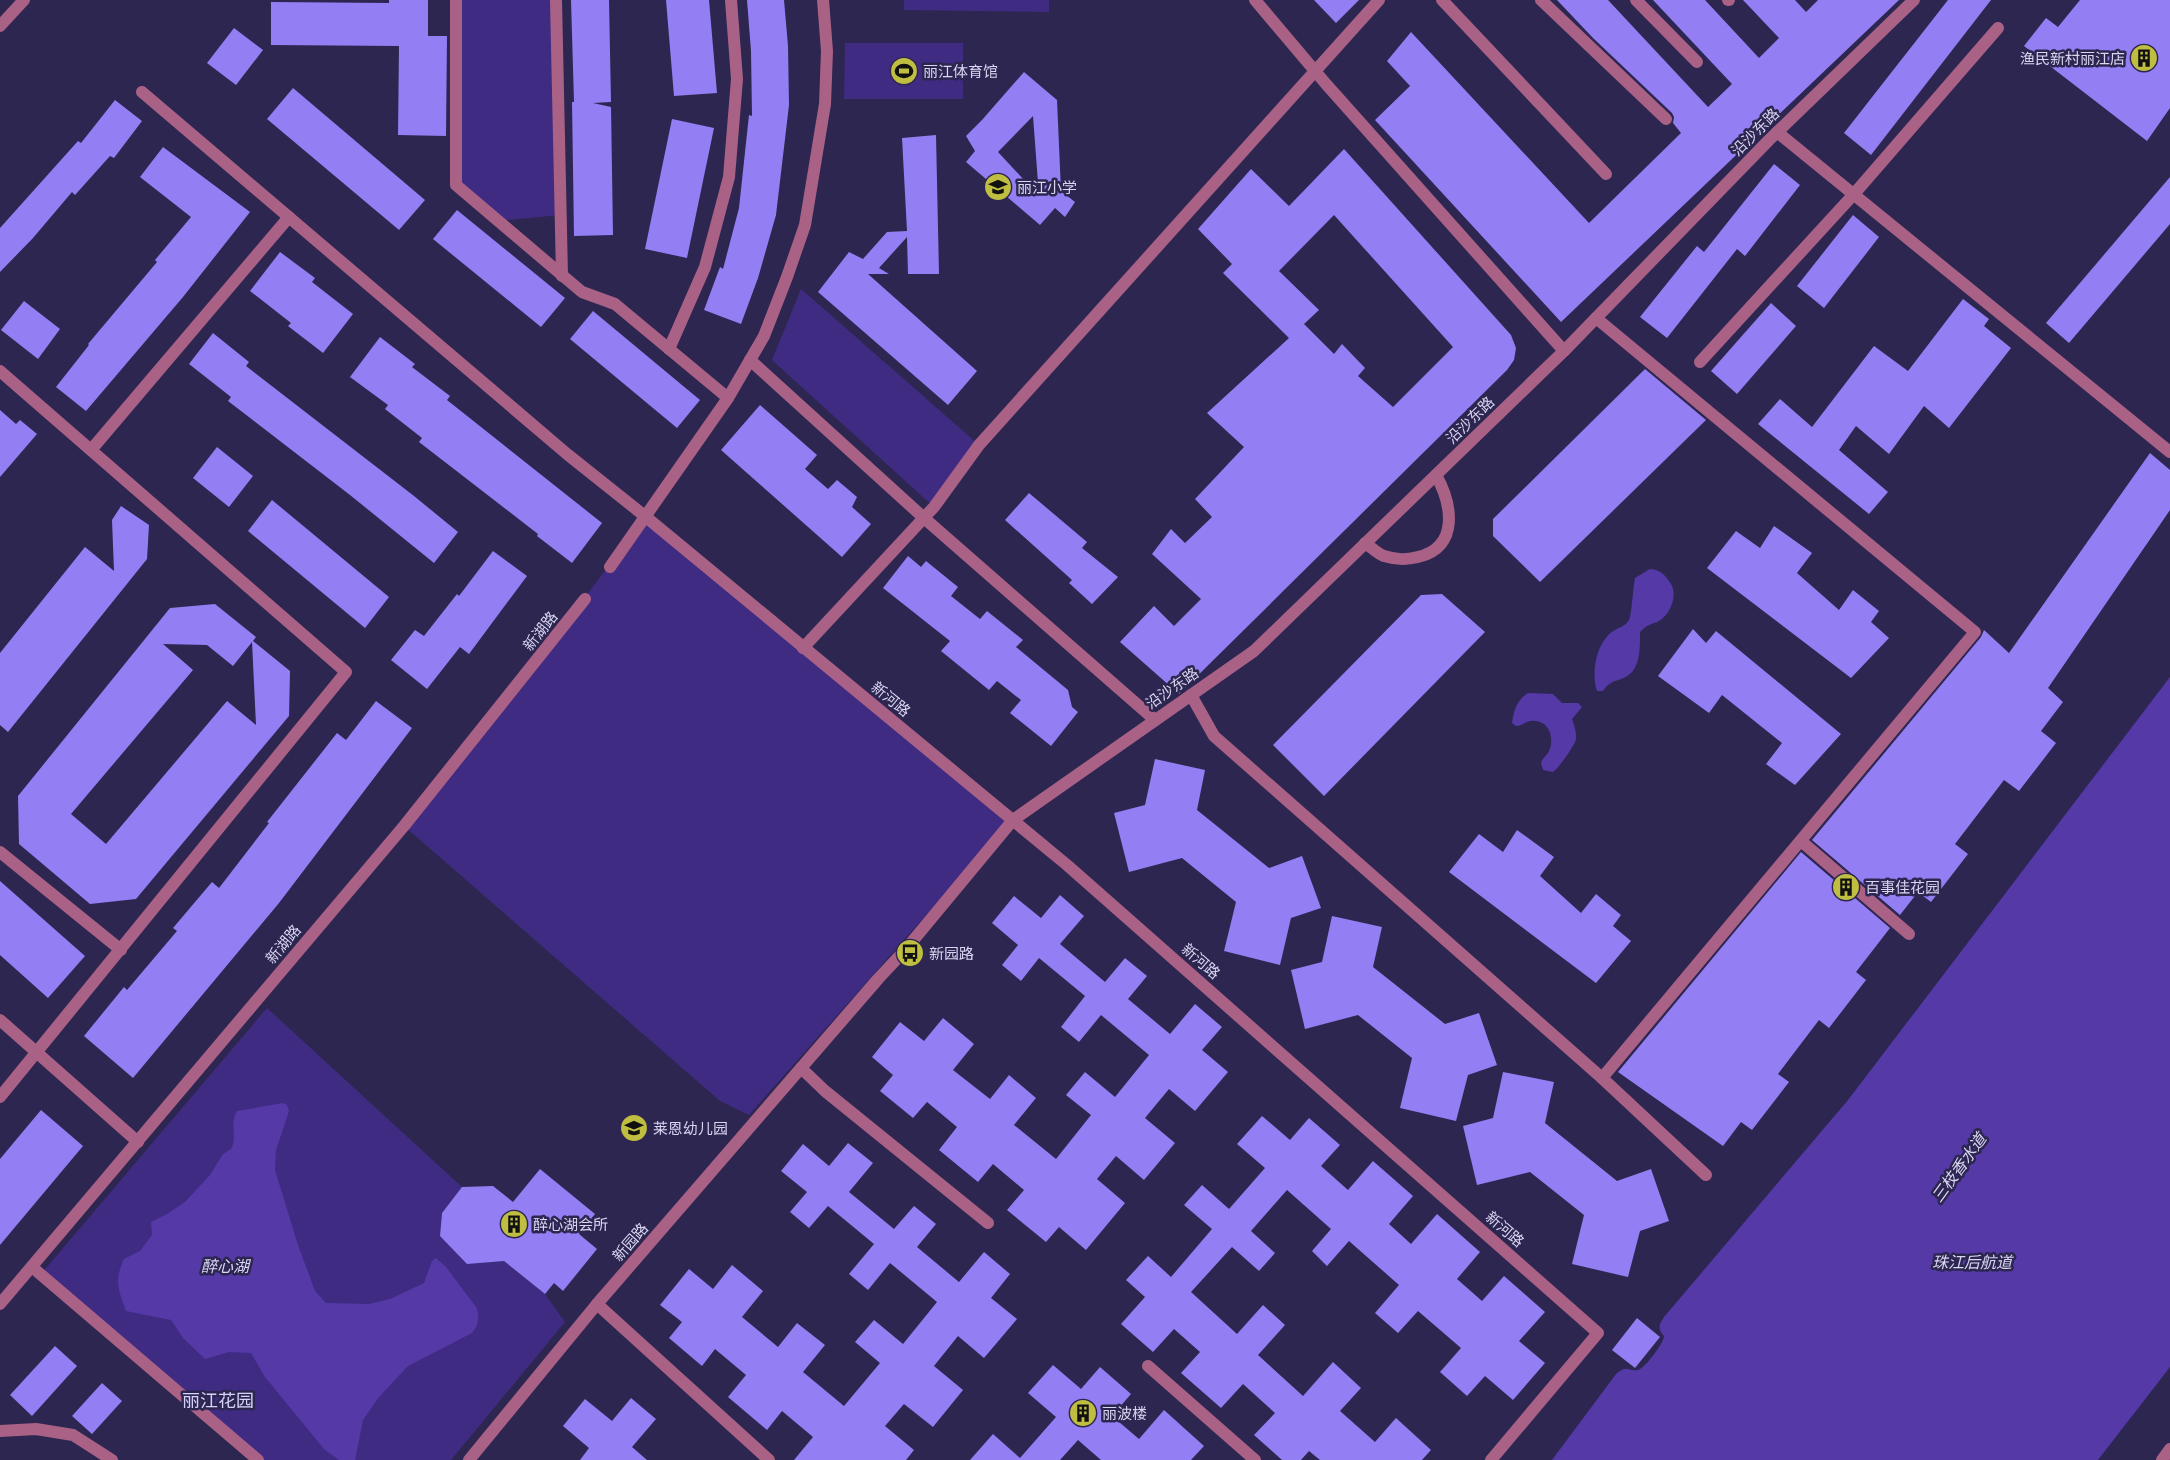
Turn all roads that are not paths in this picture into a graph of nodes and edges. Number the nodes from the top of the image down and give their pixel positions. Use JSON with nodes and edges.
{"nodes":[{"id":1,"x":24,"y":0,"type":"edge"},
{"id":2,"x":456,"y":0,"type":"edge"},
{"id":3,"x":556,"y":0,"type":"edge"},
{"id":4,"x":731,"y":0,"type":"edge"},
{"id":5,"x":823,"y":0,"type":"edge"},
{"id":6,"x":1256,"y":0,"type":"edge"},
{"id":7,"x":1379,"y":0,"type":"edge"},
{"id":8,"x":1442,"y":0,"type":"edge"},
{"id":9,"x":1541,"y":0,"type":"edge"},
{"id":10,"x":1636,"y":0,"type":"edge"},
{"id":11,"x":1914,"y":0,"type":"edge"},
{"id":12,"x":0,"y":26,"type":"edge"},
{"id":13,"x":1998,"y":28,"type":"dead end"},
{"id":14,"x":1697,"y":62,"type":"dead end"},
{"id":15,"x":1316,"y":71,"type":"junction"},
{"id":16,"x":142,"y":92,"type":"dead end"},
{"id":17,"x":1666,"y":119,"type":"dead end"},
{"id":18,"x":1777,"y":132,"type":"junction"},
{"id":19,"x":1606,"y":174,"type":"dead end"},
{"id":20,"x":1854,"y":194,"type":"junction"},
{"id":21,"x":290,"y":217,"type":"junction"},
{"id":22,"x":562,"y":276,"type":"junction"},
{"id":23,"x":1596,"y":318,"type":"junction"},
{"id":24,"x":669,"y":349,"type":"junction"},
{"id":25,"x":1564,"y":351,"type":"junction"},
{"id":26,"x":750,"y":360,"type":"junction"},
{"id":27,"x":1700,"y":362,"type":"dead end"},
{"id":28,"x":0,"y":371,"type":"edge"},
{"id":29,"x":728,"y":398,"type":"junction"},
{"id":30,"x":91,"y":450,"type":"junction"},
{"id":31,"x":2170,"y":452,"type":"edge"},
{"id":32,"x":1436,"y":475,"type":"junction"},
{"id":33,"x":646,"y":517,"type":"junction"},
{"id":34,"x":924,"y":518,"type":"junction"},
{"id":35,"x":1365,"y":543,"type":"junction"},
{"id":36,"x":610,"y":567,"type":"dead end"},
{"id":37,"x":585,"y":599,"type":"dead end"},
{"id":38,"x":803,"y":648,"type":"junction"},
{"id":39,"x":1191,"y":695,"type":"junction"},
{"id":40,"x":1155,"y":720,"type":"junction"},
{"id":41,"x":1013,"y":820,"type":"junction"},
{"id":42,"x":1801,"y":841,"type":"junction"},
{"id":43,"x":0,"y":852,"type":"edge"},
{"id":44,"x":1909,"y":934,"type":"dead end"},
{"id":45,"x":121,"y":950,"type":"junction"},
{"id":46,"x":0,"y":1020,"type":"edge"},
{"id":47,"x":37,"y":1053,"type":"junction"},
{"id":48,"x":801,"y":1068,"type":"junction"},
{"id":49,"x":1602,"y":1078,"type":"junction"},
{"id":50,"x":0,"y":1097,"type":"edge"},
{"id":51,"x":138,"y":1142,"type":"junction"},
{"id":52,"x":1706,"y":1175,"type":"dead end"},
{"id":53,"x":988,"y":1223,"type":"dead end"},
{"id":54,"x":32,"y":1267,"type":"junction"},
{"id":55,"x":0,"y":1304,"type":"edge"},
{"id":56,"x":598,"y":1304,"type":"junction"},
{"id":57,"x":1148,"y":1366,"type":"dead end"},
{"id":58,"x":0,"y":1430,"type":"edge"},
{"id":59,"x":2170,"y":1450,"type":"edge"},
{"id":60,"x":112,"y":1460,"type":"edge"},
{"id":61,"x":258,"y":1460,"type":"edge"},
{"id":62,"x":469,"y":1460,"type":"edge"},
{"id":63,"x":769,"y":1460,"type":"edge"},
{"id":64,"x":1256,"y":1460,"type":"edge"},
{"id":65,"x":1491,"y":1460,"type":"edge"},
{"id":66,"x":2162,"y":1460,"type":"edge"}],
"edges":[{"from":1,"to":12,"type":"street"},
{"from":2,"to":22,"type":"street"},
{"from":3,"to":22,"type":"street"},
{"from":4,"to":24,"type":"street"},
{"from":5,"to":26,"type":"street"},
{"from":6,"to":15,"type":"street"},
{"from":7,"to":15,"type":"street"},
{"from":8,"to":19,"type":"street"},
{"from":9,"to":17,"type":"street"},
{"from":10,"to":14,"type":"street"},
{"from":11,"to":18,"type":"street","name":"沿沙东路"},
{"from":13,"to":20,"type":"street"},
{"from":15,"to":25,"type":"street"},
{"from":15,"to":34,"type":"street"},
{"from":16,"to":21,"type":"street","name":"新河路"},
{"from":18,"to":20,"type":"street"},
{"from":18,"to":23,"type":"street","name":"沿沙东路"},
{"from":20,"to":27,"type":"street"},
{"from":20,"to":31,"type":"street"},
{"from":21,"to":30,"type":"street"},
{"from":21,"to":33,"type":"street","name":"新河路"},
{"from":22,"to":24,"type":"street"},
{"from":23,"to":25,"type":"street","name":"沿沙东路"},
{"from":23,"to":42,"type":"street"},
{"from":24,"to":29,"type":"street"},
{"from":25,"to":32,"type":"street","name":"沿沙东路"},
{"from":26,"to":29,"type":"street"},
{"from":26,"to":34,"type":"street"},
{"from":28,"to":30,"type":"street"},
{"from":29,"to":33,"type":"street"},
{"from":30,"to":45,"type":"street"},
{"from":32,"to":35,"type":"street","name":"沿沙东路"},
{"from":32,"to":35,"type":"street"},
{"from":33,"to":36,"type":"street"},
{"from":33,"to":38,"type":"street","name":"新河路"},
{"from":34,"to":38,"type":"street"},
{"from":34,"to":40,"type":"street"},
{"from":35,"to":39,"type":"street","name":"沿沙东路"},
{"from":37,"to":51,"type":"street","name":"新湖路"},
{"from":38,"to":41,"type":"street","name":"新河路"},
{"from":39,"to":40,"type":"street","name":"沿沙东路"},
{"from":39,"to":49,"type":"street"},
{"from":40,"to":41,"type":"street","name":"沿沙东路"},
{"from":41,"to":48,"type":"street","name":"新园路"},
{"from":41,"to":65,"type":"street","name":"新河路"},
{"from":42,"to":44,"type":"street"},
{"from":42,"to":49,"type":"street"},
{"from":43,"to":45,"type":"street"},
{"from":45,"to":47,"type":"street"},
{"from":46,"to":47,"type":"street"},
{"from":47,"to":50,"type":"street"},
{"from":47,"to":51,"type":"street"},
{"from":48,"to":53,"type":"street"},
{"from":48,"to":56,"type":"street","name":"新园路"},
{"from":49,"to":52,"type":"street"},
{"from":51,"to":54,"type":"street","name":"新湖路"},
{"from":54,"to":55,"type":"street","name":"新湖路"},
{"from":54,"to":61,"type":"street"},
{"from":56,"to":62,"type":"street","name":"新园路"},
{"from":56,"to":63,"type":"street"},
{"from":57,"to":64,"type":"street"},
{"from":58,"to":60,"type":"street"},
{"from":59,"to":66,"type":"street"}]}
